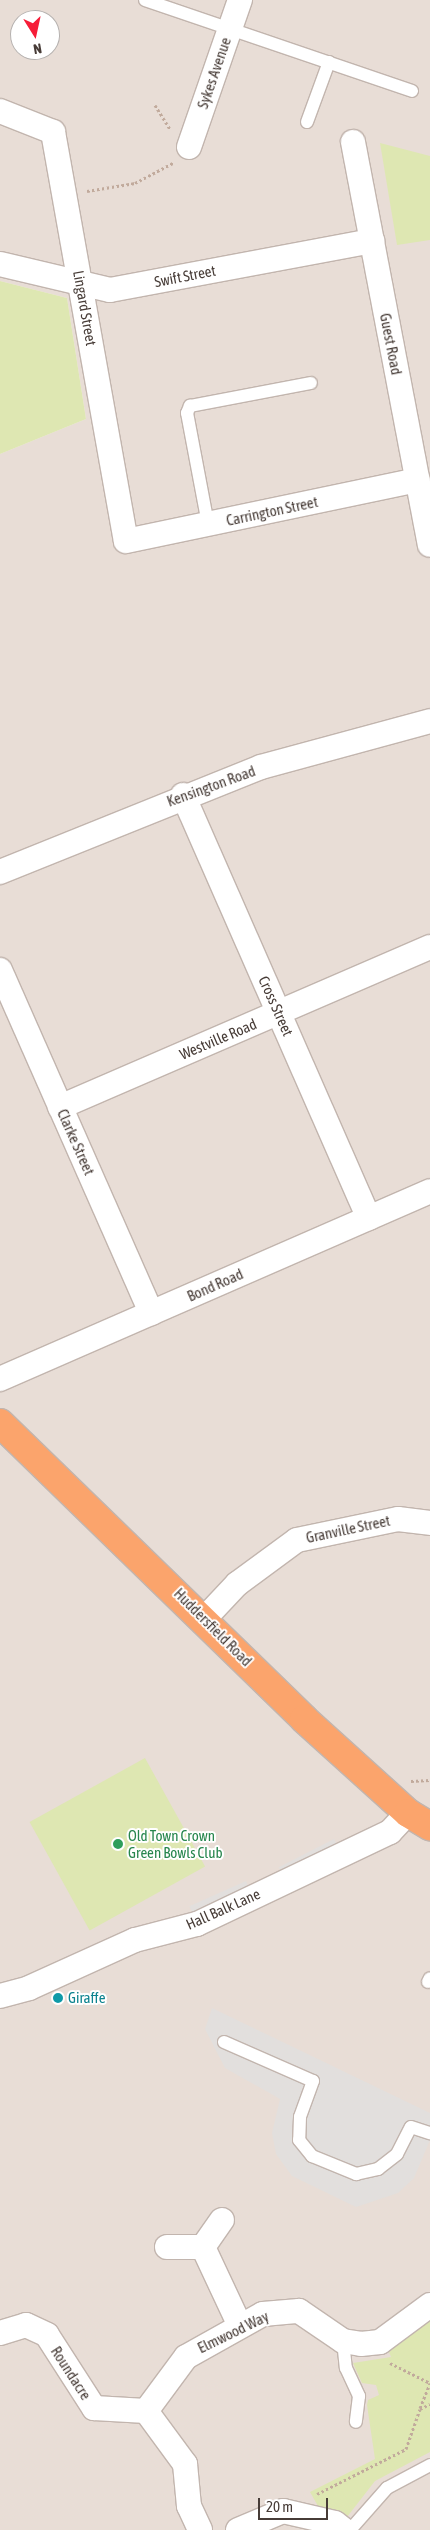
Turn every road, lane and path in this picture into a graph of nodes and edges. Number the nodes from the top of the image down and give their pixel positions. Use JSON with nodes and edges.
{"nodes":[{"id":1,"x":145,"y":0,"type":"edge"},
{"id":2,"x":240,"y":0,"type":"edge"},
{"id":3,"x":230,"y":29,"type":"junction"},
{"id":4,"x":329,"y":62,"type":"junction"},
{"id":5,"x":412,"y":91,"type":"dead end"},
{"id":6,"x":156,"y":105,"type":"dead end"},
{"id":7,"x":0,"y":111,"type":"edge"},
{"id":8,"x":307,"y":122,"type":"dead end"},
{"id":9,"x":353,"y":142,"type":"dead end"},
{"id":10,"x":181,"y":149,"type":"junction"},
{"id":11,"x":64,"y":195,"type":"junction"},
{"id":12,"x":372,"y":241,"type":"junction"},
{"id":13,"x":0,"y":264,"type":"edge"},
{"id":14,"x":82,"y":285,"type":"junction"},
{"id":15,"x":311,"y":383,"type":"dead end"},
{"id":16,"x":418,"y":480,"type":"junction"},
{"id":17,"x":208,"y":524,"type":"junction"},
{"id":18,"x":126,"y":541,"type":"joint"},
{"id":19,"x":430,"y":545,"type":"edge"},
{"id":20,"x":430,"y":721,"type":"edge"},
{"id":21,"x":183,"y":795,"type":"junction"},
{"id":22,"x":0,"y":872,"type":"edge"},
{"id":23,"x":430,"y":946,"type":"edge"},
{"id":24,"x":0,"y":970,"type":"edge"},
{"id":25,"x":279,"y":1012,"type":"junction"},
{"id":26,"x":60,"y":1107,"type":"junction"},
{"id":27,"x":430,"y":1192,"type":"edge"},
{"id":28,"x":370,"y":1218,"type":"junction"},
{"id":29,"x":151,"y":1313,"type":"junction"},
{"id":30,"x":0,"y":1379,"type":"edge"},
{"id":31,"x":0,"y":1423,"type":"edge"},
{"id":32,"x":430,"y":1523,"type":"edge"},
{"id":33,"x":205,"y":1618,"type":"junction"},
{"id":34,"x":419,"y":1820,"type":"edge"},
{"id":35,"x":0,"y":1996,"type":"edge"},
{"id":36,"x":224,"y":2042,"type":"dead end"},
{"id":37,"x":430,"y":2133,"type":"edge"},
{"id":38,"x":222,"y":2220,"type":"dead end"},
{"id":39,"x":167,"y":2247,"type":"dead end"},
{"id":40,"x":203,"y":2247,"type":"junction"},
{"id":41,"x":430,"y":2305,"type":"edge"},
{"id":42,"x":240,"y":2326,"type":"junction"},
{"id":43,"x":0,"y":2333,"type":"edge"},
{"id":44,"x":352,"y":2342,"type":"junction"},
{"id":45,"x":430,"y":2382,"type":"edge"},
{"id":46,"x":430,"y":2404,"type":"edge"},
{"id":47,"x":420,"y":2409,"type":"junction"},
{"id":48,"x":146,"y":2411,"type":"junction"},
{"id":49,"x":356,"y":2422,"type":"dead end"},
{"id":50,"x":430,"y":2465,"type":"edge"},
{"id":51,"x":284,"y":2511,"type":"junction"},
{"id":52,"x":200,"y":2530,"type":"edge"},
{"id":53,"x":238,"y":2530,"type":"edge"},
{"id":54,"x":344,"y":2530,"type":"edge"},
{"id":55,"x":350,"y":2530,"type":"edge"}],
"edges":[{"from":1,"to":3,"type":"lane"},
{"from":2,"to":3,"type":"street","name":"Sykes Avenue"},
{"from":3,"to":4,"type":"lane"},
{"from":3,"to":10,"type":"street","name":"Sykes Avenue"},
{"from":4,"to":5,"type":"lane"},
{"from":4,"to":8,"type":"lane"},
{"from":6,"to":10,"type":"path"},
{"from":7,"to":11,"type":"street","name":"Lingard Street"},
{"from":9,"to":12,"type":"street","name":"Guest Road"},
{"from":10,"to":11,"type":"path"},
{"from":11,"to":14,"type":"street","name":"Lingard Street"},
{"from":12,"to":14,"type":"street","name":"Swift Street"},
{"from":12,"to":16,"type":"street","name":"Guest Road"},
{"from":13,"to":14,"type":"street","name":"Swift Street"},
{"from":14,"to":18,"type":"street","name":"Lingard Street"},
{"from":15,"to":17,"type":"lane"},
{"from":16,"to":17,"type":"street","name":"Carrington Street"},
{"from":16,"to":19,"type":"street","name":"Guest Road"},
{"from":17,"to":18,"type":"street","name":"Carrington Street"},
{"from":20,"to":21,"type":"street","name":"Kensington Road"},
{"from":21,"to":22,"type":"street","name":"Kensington Road"},
{"from":21,"to":25,"type":"street","name":"Cross Street"},
{"from":23,"to":25,"type":"street","name":"Westville Road"},
{"from":24,"to":26,"type":"street","name":"Clarke Street"},
{"from":25,"to":26,"type":"street","name":"Westville Road"},
{"from":25,"to":28,"type":"street","name":"Cross Street"},
{"from":26,"to":29,"type":"street","name":"Clarke Street"},
{"from":27,"to":28,"type":"street","name":"Bond Road"},
{"from":28,"to":29,"type":"street","name":"Bond Road"},
{"from":29,"to":30,"type":"street","name":"Bond Road"},
{"from":31,"to":33,"type":"highway","name":"Huddersfield Road"},
{"from":32,"to":33,"type":"street","name":"Granville Street"},
{"from":33,"to":34,"type":"highway","name":"Huddersfield Road"},
{"from":34,"to":35,"type":"street","name":"Hall Balk Lane"},
{"from":36,"to":37,"type":"lane"},
{"from":38,"to":40,"type":"street"},
{"from":39,"to":40,"type":"street"},
{"from":40,"to":42,"type":"street"},
{"from":41,"to":44,"type":"street"},
{"from":42,"to":44,"type":"street","name":"Elmwood Way"},
{"from":42,"to":48,"type":"street","name":"Elmwood Way"},
{"from":43,"to":48,"type":"street","name":"Roundacre"},
{"from":44,"to":45,"type":"path"},
{"from":44,"to":49,"type":"lane"},
{"from":45,"to":47,"type":"path"},
{"from":46,"to":47,"type":"path"},
{"from":47,"to":51,"type":"path"},
{"from":48,"to":52,"type":"street"},
{"from":50,"to":55,"type":"lane"},
{"from":51,"to":53,"type":"street"},
{"from":51,"to":54,"type":"street"}]}
